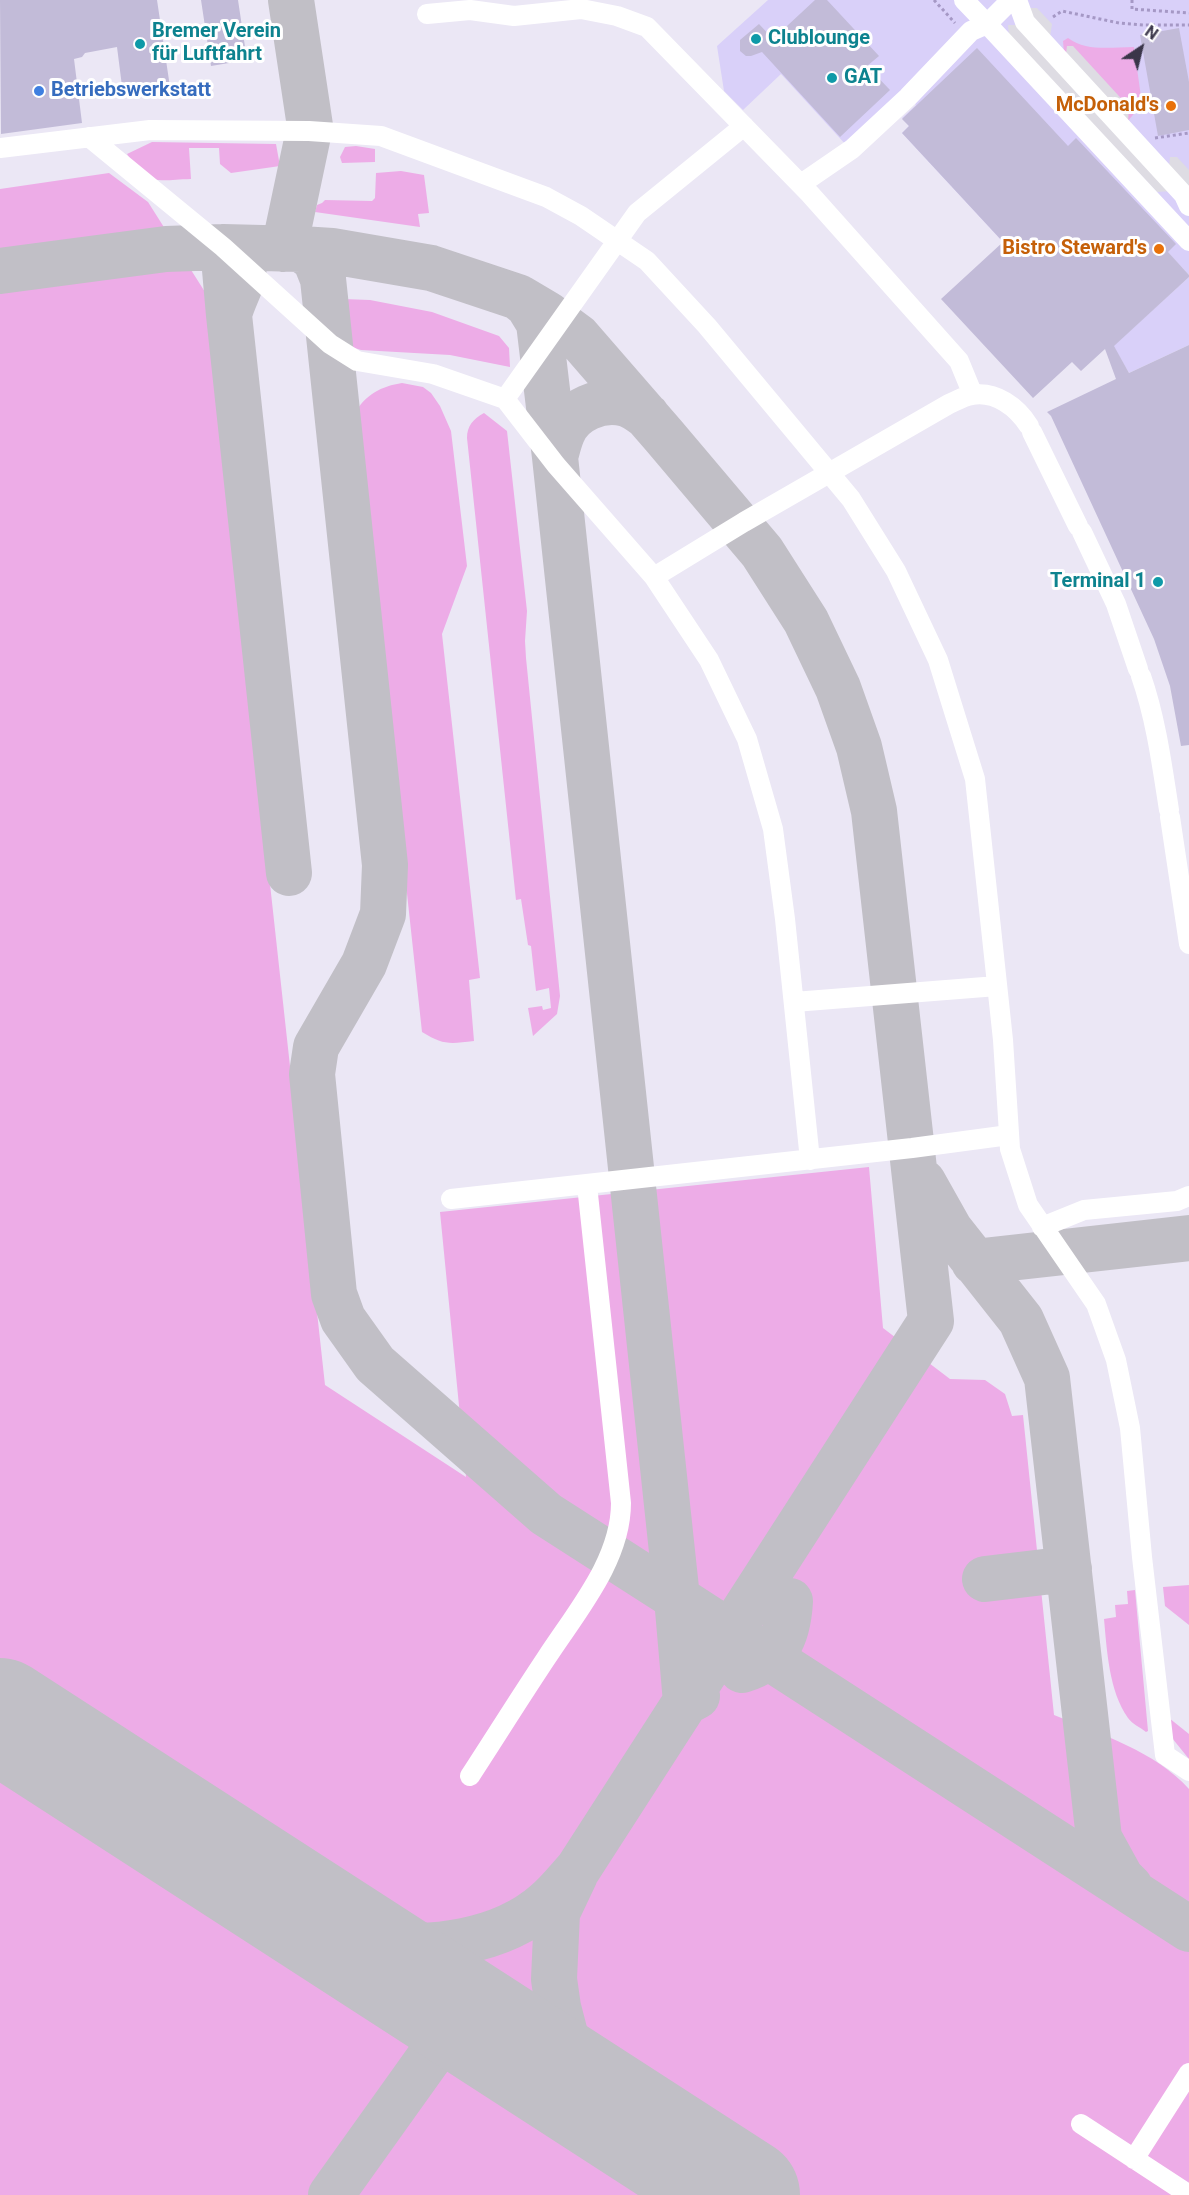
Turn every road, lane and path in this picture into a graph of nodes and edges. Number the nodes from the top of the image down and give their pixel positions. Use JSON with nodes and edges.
{"nodes":[{"id":1,"x":964,"y":0,"type":"edge"},
{"id":2,"x":1011,"y":0,"type":"edge"},
{"id":3,"x":1017,"y":0,"type":"edge"},
{"id":4,"x":1132,"y":0,"type":"edge"},
{"id":5,"x":1189,"y":13,"type":"edge"},
{"id":6,"x":427,"y":14,"type":"dead end"},
{"id":7,"x":1053,"y":17,"type":"dead end"},
{"id":8,"x":987,"y":24,"type":"junction"},
{"id":9,"x":1189,"y":25,"type":"edge"},
{"id":10,"x":744,"y":126,"type":"junction"},
{"id":11,"x":89,"y":137,"type":"junction"},
{"id":12,"x":2,"y":152,"type":"edge"},
{"id":13,"x":801,"y":184,"type":"junction"},
{"id":14,"x":1189,"y":206,"type":"edge"},
{"id":15,"x":619,"y":240,"type":"junction"},
{"id":16,"x":1189,"y":241,"type":"edge"},
{"id":17,"x":973,"y":395,"type":"junction"},
{"id":18,"x":505,"y":399,"type":"junction"},
{"id":19,"x":829,"y":473,"type":"junction"},
{"id":20,"x":654,"y":577,"type":"junction"},
{"id":21,"x":1189,"y":944,"type":"edge"},
{"id":22,"x":997,"y":986,"type":"junction"},
{"id":23,"x":794,"y":1002,"type":"junction"},
{"id":24,"x":1009,"y":1135,"type":"junction"},
{"id":25,"x":810,"y":1160,"type":"junction"},
{"id":26,"x":587,"y":1185,"type":"junction"},
{"id":27,"x":1189,"y":1196,"type":"edge"},
{"id":28,"x":451,"y":1199,"type":"dead end"},
{"id":29,"x":1042,"y":1227,"type":"junction"},
{"id":30,"x":1189,"y":1771,"type":"edge"},
{"id":31,"x":470,"y":1776,"type":"dead end"},
{"id":32,"x":1189,"y":2073,"type":"edge"},
{"id":33,"x":1081,"y":2124,"type":"dead end"},
{"id":34,"x":1134,"y":2159,"type":"junction"},
{"id":35,"x":1185,"y":2193,"type":"dead end"}],
"edges":[{"from":1,"to":8,"type":"street"},
{"from":2,"to":8,"type":"street"},
{"from":3,"to":14,"type":"street"},
{"from":4,"to":5,"type":"path"},
{"from":6,"to":10,"type":"street"},
{"from":7,"to":9,"type":"path"},
{"from":8,"to":13,"type":"street"},
{"from":8,"to":16,"type":"street"},
{"from":10,"to":13,"type":"street"},
{"from":10,"to":15,"type":"street"},
{"from":11,"to":12,"type":"street"},
{"from":11,"to":15,"type":"street"},
{"from":11,"to":18,"type":"street"},
{"from":13,"to":17,"type":"street"},
{"from":15,"to":18,"type":"street"},
{"from":15,"to":19,"type":"street"},
{"from":17,"to":19,"type":"street"},
{"from":17,"to":21,"type":"street"},
{"from":18,"to":20,"type":"street"},
{"from":19,"to":20,"type":"street"},
{"from":19,"to":22,"type":"street"},
{"from":20,"to":23,"type":"street"},
{"from":22,"to":23,"type":"street"},
{"from":22,"to":24,"type":"street"},
{"from":23,"to":25,"type":"street"},
{"from":24,"to":25,"type":"street"},
{"from":24,"to":29,"type":"street"},
{"from":25,"to":26,"type":"street"},
{"from":26,"to":28,"type":"street"},
{"from":26,"to":31,"type":"street"},
{"from":27,"to":29,"type":"street"},
{"from":29,"to":30,"type":"street"},
{"from":32,"to":34,"type":"street"},
{"from":33,"to":34,"type":"street"},
{"from":34,"to":35,"type":"street"}]}
